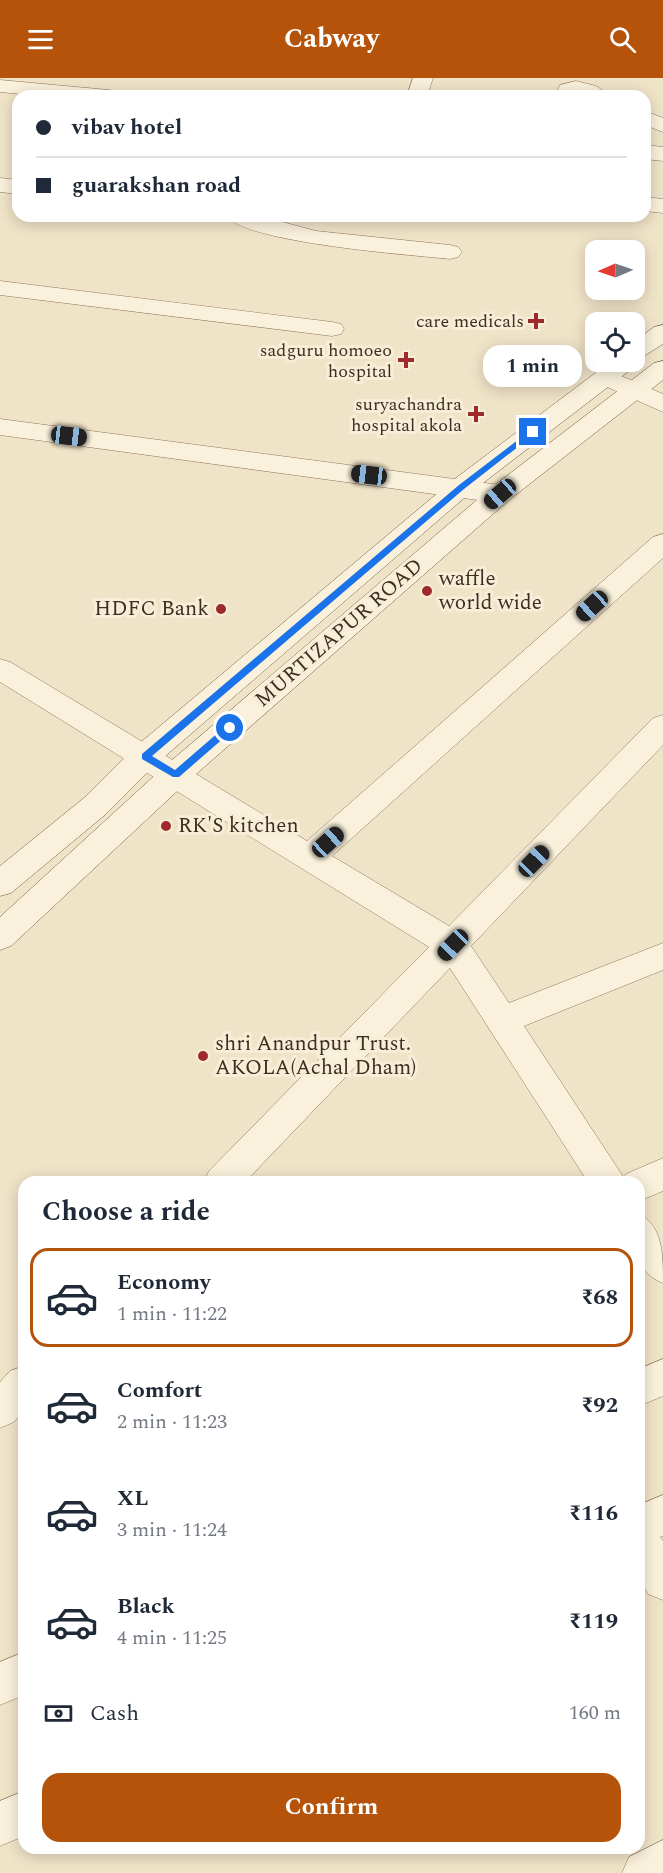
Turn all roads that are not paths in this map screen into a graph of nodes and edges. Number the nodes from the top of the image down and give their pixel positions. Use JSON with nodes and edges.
{"nodes":[{"id":1,"x":0,"y":86,"type":"edge"},
{"id":2,"x":44,"y":90,"type":"edge"},
{"id":3,"x":567,"y":90,"type":"edge"},
{"id":4,"x":588,"y":90,"type":"edge"},
{"id":5,"x":253,"y":222,"type":"edge"},
{"id":6,"x":450,"y":252,"type":"dead end"},
{"id":7,"x":0,"y":288,"type":"edge"},
{"id":8,"x":333,"y":329,"type":"dead end"},
{"id":9,"x":663,"y":332,"type":"edge"},
{"id":10,"x":645,"y":346,"type":"edge"},
{"id":11,"x":663,"y":368,"type":"edge"},
{"id":12,"x":611,"y":372,"type":"edge"},
{"id":13,"x":618,"y":372,"type":"edge"},
{"id":14,"x":633,"y":390,"type":"junction"},
{"id":15,"x":663,"y":404,"type":"edge"},
{"id":16,"x":0,"y":427,"type":"edge"},
{"id":17,"x":461,"y":487,"type":"junction"},
{"id":18,"x":500,"y":494,"type":"junction"},
{"id":19,"x":663,"y":543,"type":"edge"},
{"id":20,"x":0,"y":669,"type":"edge"},
{"id":21,"x":663,"y":726,"type":"edge"},
{"id":22,"x":146,"y":756,"type":"junction"},
{"id":23,"x":176,"y":774,"type":"junction"},
{"id":24,"x":310,"y":857,"type":"junction"},
{"id":25,"x":0,"y":884,"type":"edge"},
{"id":26,"x":0,"y":937,"type":"edge"},
{"id":27,"x":453,"y":945,"type":"junction"},
{"id":28,"x":663,"y":956,"type":"edge"},
{"id":29,"x":502,"y":1020,"type":"junction"},
{"id":30,"x":663,"y":1174,"type":"edge"},
{"id":31,"x":228,"y":1176,"type":"edge"},
{"id":32,"x":604,"y":1176,"type":"edge"},
{"id":33,"x":645,"y":1182,"type":"edge"},
{"id":34,"x":645,"y":1239,"type":"edge"},
{"id":35,"x":663,"y":1266,"type":"edge"},
{"id":36,"x":663,"y":1377,"type":"edge"},
{"id":37,"x":645,"y":1385,"type":"edge"},
{"id":38,"x":18,"y":1390,"type":"edge"},
{"id":39,"x":0,"y":1409,"type":"edge"},
{"id":40,"x":663,"y":1515,"type":"edge"},
{"id":41,"x":645,"y":1523,"type":"edge"},
{"id":42,"x":645,"y":1550,"type":"edge"},
{"id":43,"x":663,"y":1579,"type":"edge"},
{"id":44,"x":18,"y":1676,"type":"edge"},
{"id":45,"x":0,"y":1684,"type":"edge"},
{"id":46,"x":18,"y":1816,"type":"edge"},
{"id":47,"x":0,"y":1824,"type":"edge"},
{"id":48,"x":663,"y":1863,"type":"edge"},
{"id":49,"x":645,"y":1873,"type":"edge"}],
"edges":[{"from":1,"to":2,"type":"street"},
{"from":3,"to":4,"type":"street"},
{"from":5,"to":6,"type":"street"},
{"from":7,"to":8,"type":"street"},
{"from":9,"to":10,"type":"street"},
{"from":11,"to":14,"type":"street","name":"MURTIZAPUR ROAD"},
{"from":12,"to":17,"type":"street"},
{"from":13,"to":14,"type":"street"},
{"from":14,"to":15,"type":"street"},
{"from":14,"to":18,"type":"street","name":"MURTIZAPUR ROAD"},
{"from":16,"to":17,"type":"street"},
{"from":17,"to":18,"type":"street"},
{"from":17,"to":22,"type":"street"},
{"from":18,"to":23,"type":"street","name":"MURTIZAPUR ROAD"},
{"from":19,"to":24,"type":"street"},
{"from":20,"to":22,"type":"street"},
{"from":21,"to":27,"type":"street"},
{"from":22,"to":23,"type":"street"},
{"from":22,"to":25,"type":"street"},
{"from":23,"to":24,"type":"street"},
{"from":23,"to":26,"type":"street","name":"MURTIZAPUR ROAD"},
{"from":24,"to":27,"type":"street"},
{"from":27,"to":29,"type":"street"},
{"from":27,"to":31,"type":"street"},
{"from":28,"to":29,"type":"street"},
{"from":29,"to":32,"type":"street"},
{"from":30,"to":33,"type":"street"},
{"from":34,"to":35,"type":"street"},
{"from":36,"to":37,"type":"street"},
{"from":38,"to":39,"type":"street"},
{"from":40,"to":41,"type":"street"},
{"from":42,"to":43,"type":"street"},
{"from":44,"to":45,"type":"street"},
{"from":46,"to":47,"type":"street"},
{"from":48,"to":49,"type":"street"}]}
